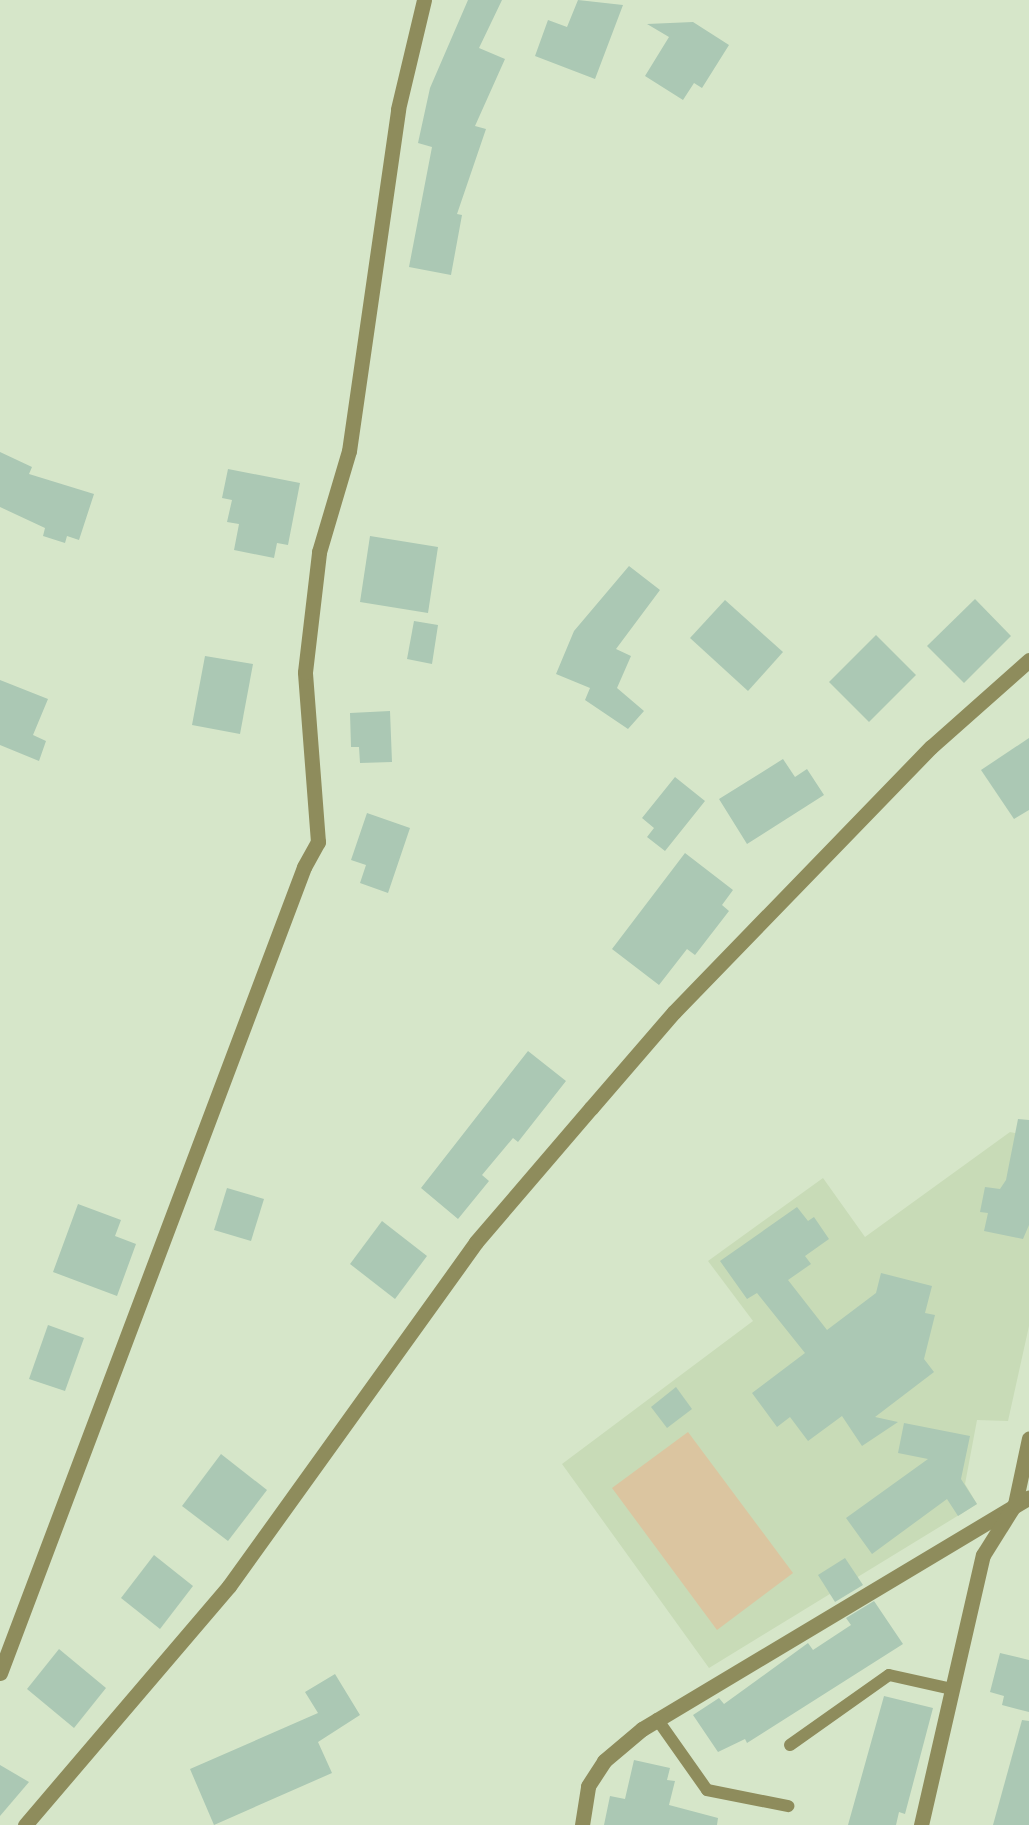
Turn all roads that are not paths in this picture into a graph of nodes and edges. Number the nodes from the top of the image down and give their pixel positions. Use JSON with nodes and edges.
{"nodes":[{"id":1,"x":424,"y":0,"type":"edge"},
{"id":2,"x":1029,"y":660,"type":"edge"},
{"id":3,"x":1029,"y":1438,"type":"edge"},
{"id":4,"x":1022,"y":1501,"type":"edge"},
{"id":5,"x":0,"y":1673,"type":"edge"},
{"id":6,"x":952,"y":1689,"type":"junction"},
{"id":7,"x":657,"y":1719,"type":"junction"},
{"id":8,"x":790,"y":1745,"type":"dead end"},
{"id":9,"x":788,"y":1806,"type":"dead end"},
{"id":10,"x":25,"y":1825,"type":"edge"},
{"id":11,"x":582,"y":1825,"type":"edge"},
{"id":12,"x":921,"y":1825,"type":"edge"}],
"edges":[{"from":1,"to":5,"type":"street"},
{"from":2,"to":10,"type":"street"},
{"from":3,"to":4,"type":"street"},
{"from":4,"to":6,"type":"street"},
{"from":4,"to":7,"type":"street"},
{"from":6,"to":8,"type":"lane"},
{"from":6,"to":12,"type":"street"},
{"from":7,"to":9,"type":"lane"},
{"from":7,"to":11,"type":"street"}]}
